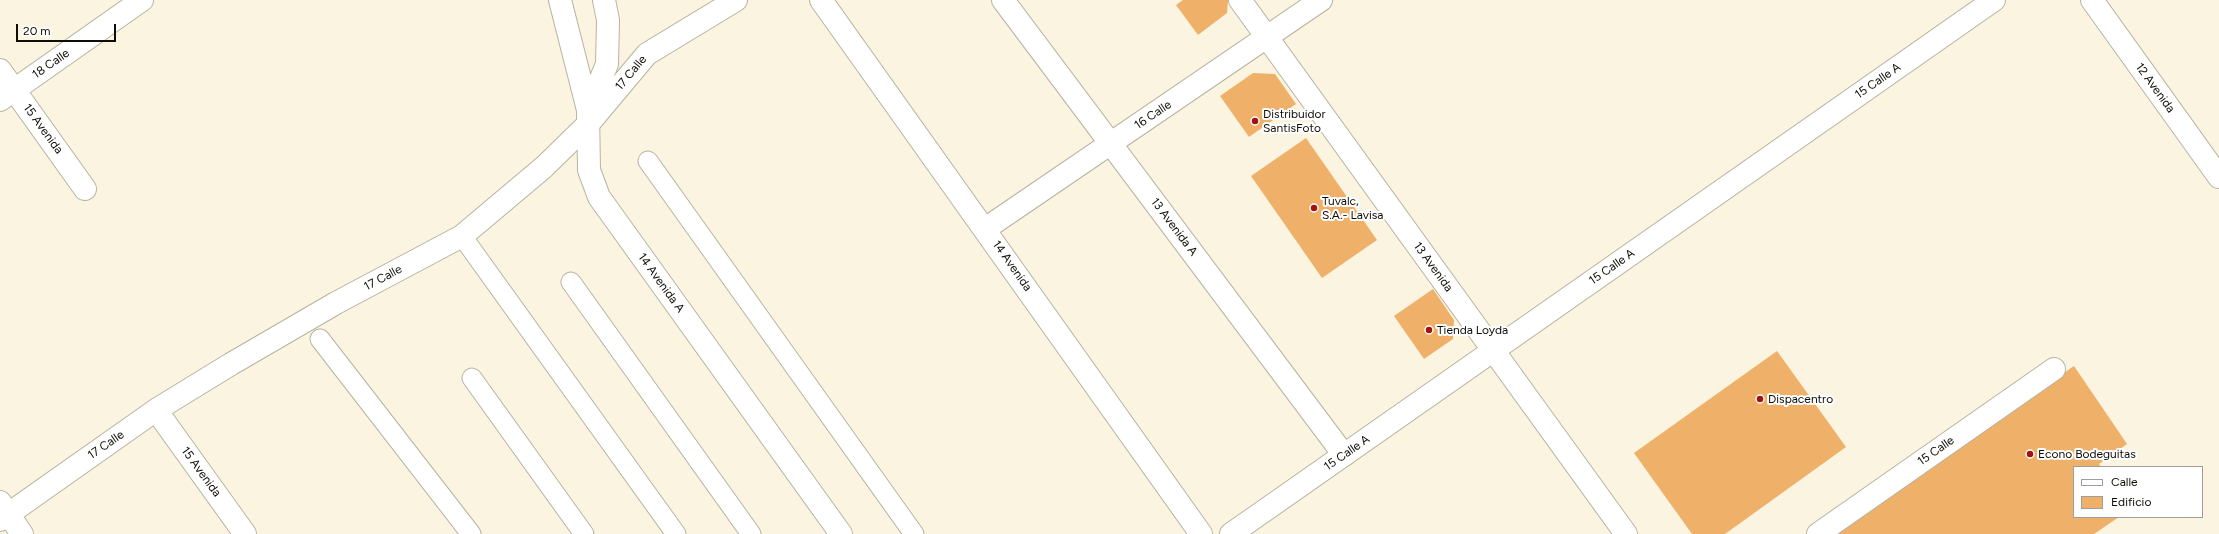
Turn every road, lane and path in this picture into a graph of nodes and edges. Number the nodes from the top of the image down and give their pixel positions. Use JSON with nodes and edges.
{"nodes":[{"id":1,"x":142,"y":0,"type":"edge"},
{"id":2,"x":560,"y":0,"type":"edge"},
{"id":3,"x":604,"y":0,"type":"edge"},
{"id":4,"x":736,"y":0,"type":"edge"},
{"id":5,"x":821,"y":0,"type":"edge"},
{"id":6,"x":1003,"y":0,"type":"edge"},
{"id":7,"x":1240,"y":0,"type":"edge"},
{"id":8,"x":1321,"y":0,"type":"edge"},
{"id":9,"x":1994,"y":0,"type":"edge"},
{"id":10,"x":2092,"y":0,"type":"edge"},
{"id":11,"x":1267,"y":37,"type":"junction"},
{"id":12,"x":0,"y":70,"type":"edge"},
{"id":13,"x":7,"y":95,"type":"edge"},
{"id":14,"x":589,"y":116,"type":"junction"},
{"id":15,"x":1111,"y":144,"type":"junction"},
{"id":16,"x":648,"y":162,"type":"dead end"},
{"id":17,"x":2219,"y":177,"type":"edge"},
{"id":18,"x":85,"y":188,"type":"dead end"},
{"id":19,"x":985,"y":229,"type":"junction"},
{"id":20,"x":462,"y":236,"type":"junction"},
{"id":21,"x":571,"y":282,"type":"dead end"},
{"id":22,"x":320,"y":339,"type":"dead end"},
{"id":23,"x":1493,"y":350,"type":"junction"},
{"id":24,"x":2054,"y":369,"type":"dead end"},
{"id":25,"x":472,"y":378,"type":"dead end"},
{"id":26,"x":156,"y":410,"type":"junction"},
{"id":27,"x":1344,"y":455,"type":"junction"},
{"id":28,"x":3,"y":512,"type":"edge"},
{"id":29,"x":22,"y":534,"type":"edge"},
{"id":30,"x":245,"y":534,"type":"edge"},
{"id":31,"x":471,"y":534,"type":"edge"},
{"id":32,"x":584,"y":534,"type":"edge"},
{"id":33,"x":676,"y":534,"type":"edge"},
{"id":34,"x":750,"y":534,"type":"edge"},
{"id":35,"x":841,"y":534,"type":"edge"},
{"id":36,"x":914,"y":534,"type":"edge"},
{"id":37,"x":1201,"y":534,"type":"edge"},
{"id":38,"x":1231,"y":534,"type":"edge"},
{"id":39,"x":1626,"y":534,"type":"edge"},
{"id":40,"x":1818,"y":534,"type":"edge"}],
"edges":[{"from":1,"to":13,"type":"street","name":"18 Calle"},
{"from":2,"to":14,"type":"street","name":"14 Avenida A"},
{"from":3,"to":14,"type":"street"},
{"from":4,"to":14,"type":"street","name":"17 Calle"},
{"from":5,"to":19,"type":"street","name":"14 Avenida"},
{"from":6,"to":15,"type":"street","name":"13 Avenida A"},
{"from":7,"to":11,"type":"street","name":"13 Avenida"},
{"from":8,"to":11,"type":"street","name":"16 Calle"},
{"from":9,"to":23,"type":"street","name":"15 Calle A"},
{"from":10,"to":17,"type":"street","name":"12 Avenida"},
{"from":11,"to":15,"type":"street","name":"16 Calle"},
{"from":11,"to":23,"type":"street","name":"13 Avenida"},
{"from":12,"to":13,"type":"street","name":"15 Avenida"},
{"from":13,"to":18,"type":"street","name":"15 Avenida"},
{"from":14,"to":20,"type":"street","name":"17 Calle"},
{"from":14,"to":35,"type":"street","name":"14 Avenida A"},
{"from":15,"to":19,"type":"street","name":"16 Calle"},
{"from":15,"to":27,"type":"street","name":"13 Avenida A"},
{"from":16,"to":36,"type":"lane"},
{"from":19,"to":37,"type":"street","name":"14 Avenida"},
{"from":20,"to":26,"type":"street","name":"17 Calle"},
{"from":20,"to":33,"type":"lane"},
{"from":21,"to":34,"type":"lane"},
{"from":22,"to":31,"type":"lane"},
{"from":23,"to":27,"type":"street","name":"15 Calle A"},
{"from":23,"to":39,"type":"street","name":"13 Avenida"},
{"from":24,"to":40,"type":"street","name":"15 Calle"},
{"from":25,"to":32,"type":"lane"},
{"from":26,"to":28,"type":"street","name":"17 Calle"},
{"from":26,"to":30,"type":"street","name":"15 Avenida"},
{"from":27,"to":38,"type":"street","name":"15 Calle A"},
{"from":28,"to":29,"type":"street"}]}
